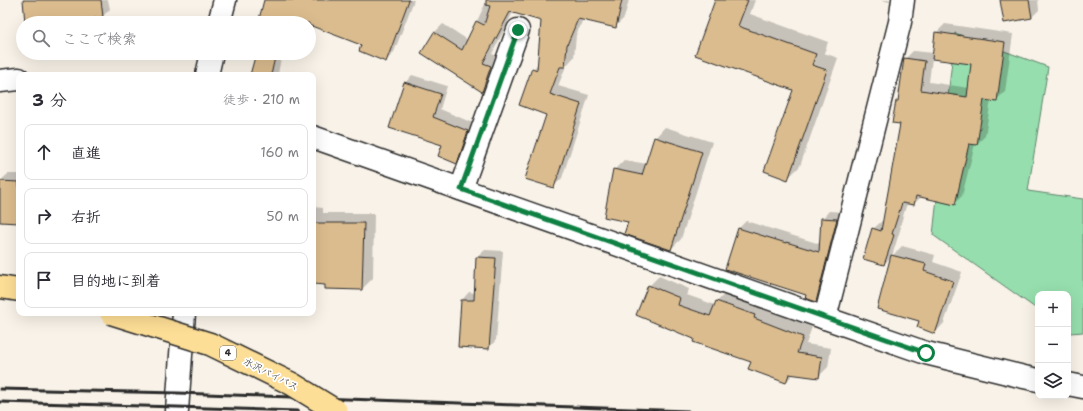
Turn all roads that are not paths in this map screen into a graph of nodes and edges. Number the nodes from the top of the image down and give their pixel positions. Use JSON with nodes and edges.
{"nodes":[{"id":1,"x":225,"y":0,"type":"edge"},
{"id":2,"x":903,"y":0,"type":"edge"},
{"id":3,"x":221,"y":16,"type":"edge"},
{"id":4,"x":518,"y":30,"type":"dead end"},
{"id":5,"x":210,"y":60,"type":"edge"},
{"id":6,"x":207,"y":72,"type":"edge"},
{"id":7,"x":16,"y":79,"type":"edge"},
{"id":8,"x":0,"y":81,"type":"edge"},
{"id":9,"x":316,"y":138,"type":"edge"},
{"id":10,"x":461,"y":189,"type":"junction"},
{"id":11,"x":0,"y":287,"type":"edge"},
{"id":12,"x":16,"y":290,"type":"edge"},
{"id":13,"x":121,"y":316,"type":"edge"},
{"id":14,"x":184,"y":316,"type":"edge"},
{"id":15,"x":825,"y":318,"type":"junction"},
{"id":16,"x":1035,"y":379,"type":"edge"},
{"id":17,"x":1071,"y":385,"type":"edge"},
{"id":18,"x":1083,"y":387,"type":"edge"},
{"id":19,"x":177,"y":411,"type":"edge"},
{"id":20,"x":336,"y":411,"type":"edge"}],
"edges":[{"from":1,"to":3,"type":"main road"},
{"from":2,"to":15,"type":"main road"},
{"from":4,"to":10,"type":"main road"},
{"from":5,"to":6,"type":"main road"},
{"from":7,"to":8,"type":"main road"},
{"from":9,"to":10,"type":"main road"},
{"from":10,"to":15,"type":"main road"},
{"from":11,"to":12,"type":"highway"},
{"from":13,"to":20,"type":"highway","name":"水沢バイパス","number":"4","bridge":true},
{"from":14,"to":19,"type":"main road"},
{"from":15,"to":16,"type":"main road"},
{"from":17,"to":18,"type":"main road"}]}
